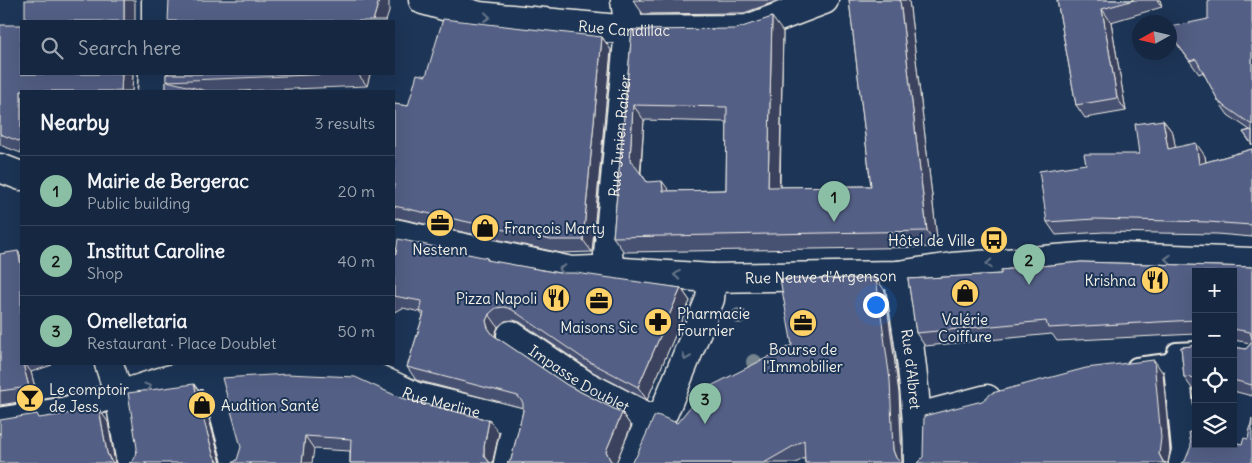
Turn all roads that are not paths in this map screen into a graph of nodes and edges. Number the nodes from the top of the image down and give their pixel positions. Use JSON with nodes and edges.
{"nodes":[{"id":1,"x":156,"y":0,"type":"edge"},
{"id":2,"x":422,"y":0,"type":"edge"},
{"id":3,"x":625,"y":0,"type":"edge"},
{"id":4,"x":824,"y":0,"type":"edge"},
{"id":5,"x":156,"y":20,"type":"edge"},
{"id":6,"x":629,"y":30,"type":"junction"},
{"id":7,"x":153,"y":75,"type":"edge"},
{"id":8,"x":152,"y":90,"type":"edge"},
{"id":9,"x":0,"y":168,"type":"edge"},
{"id":10,"x":20,"y":176,"type":"edge"},
{"id":11,"x":0,"y":189,"type":"edge"},
{"id":12,"x":20,"y":194,"type":"edge"},
{"id":13,"x":395,"y":233,"type":"edge"},
{"id":14,"x":1252,"y":262,"type":"edge"},
{"id":15,"x":610,"y":271,"type":"junction"},
{"id":16,"x":898,"y":275,"type":"junction"},
{"id":17,"x":712,"y":278,"type":"junction"},
{"id":18,"x":511,"y":335,"type":"dead end"},
{"id":19,"x":1186,"y":356,"type":"edge"},
{"id":20,"x":109,"y":365,"type":"edge"},
{"id":21,"x":1120,"y":368,"type":"edge"},
{"id":22,"x":174,"y":371,"type":"edge"},
{"id":23,"x":212,"y":376,"type":"junction"},
{"id":24,"x":119,"y":395,"type":"junction"},
{"id":25,"x":997,"y":396,"type":"edge"},
{"id":26,"x":918,"y":417,"type":"junction"},
{"id":27,"x":651,"y":419,"type":"junction"},
{"id":28,"x":0,"y":420,"type":"edge"},
{"id":29,"x":1184,"y":459,"type":"edge"},
{"id":30,"x":131,"y":463,"type":"edge"},
{"id":31,"x":236,"y":463,"type":"edge"},
{"id":32,"x":508,"y":463,"type":"edge"},
{"id":33,"x":631,"y":463,"type":"edge"},
{"id":34,"x":918,"y":463,"type":"edge"}],
"edges":[{"from":1,"to":5,"type":"street"},
{"from":2,"to":6,"type":"street","name":"Rue Candillac","one_way":true},
{"from":3,"to":6,"type":"street","name":"Rue Junien Rabier"},
{"from":4,"to":6,"type":"street","name":"Rue Candillac"},
{"from":6,"to":15,"type":"street","name":"Rue Junien Rabier"},
{"from":7,"to":8,"type":"street"},
{"from":9,"to":10,"type":"street"},
{"from":11,"to":12,"type":"street"},
{"from":15,"to":13,"type":"street","name":"Rue Neuve d'Argenson","one_way":true},
{"from":14,"to":16,"type":"street","name":"Rue Neuve d'Argenson","one_way":true},
{"from":17,"to":15,"type":"street","name":"Rue Neuve d'Argenson","one_way":true},
{"from":16,"to":17,"type":"street","name":"Rue Neuve d'Argenson"},
{"from":16,"to":26,"type":"street","name":"Rue d'Albret"},
{"from":17,"to":27,"type":"street","one_way":true},
{"from":18,"to":27,"type":"street","name":"Impasse Doublet"},
{"from":19,"to":21,"type":"lane"},
{"from":19,"to":29,"type":"street"},
{"from":20,"to":24,"type":"street"},
{"from":22,"to":23,"type":"street","name":"Rue Merline"},
{"from":24,"to":22,"type":"street","name":"Rue Merline","one_way":true},
{"from":23,"to":31,"type":"street"},
{"from":23,"to":32,"type":"street","name":"Rue Merline"},
{"from":24,"to":28,"type":"street"},
{"from":24,"to":30,"type":"street"},
{"from":25,"to":26,"type":"street"},
{"from":26,"to":34,"type":"street","name":"Rue d'Albret"},
{"from":27,"to":33,"type":"street"}]}
